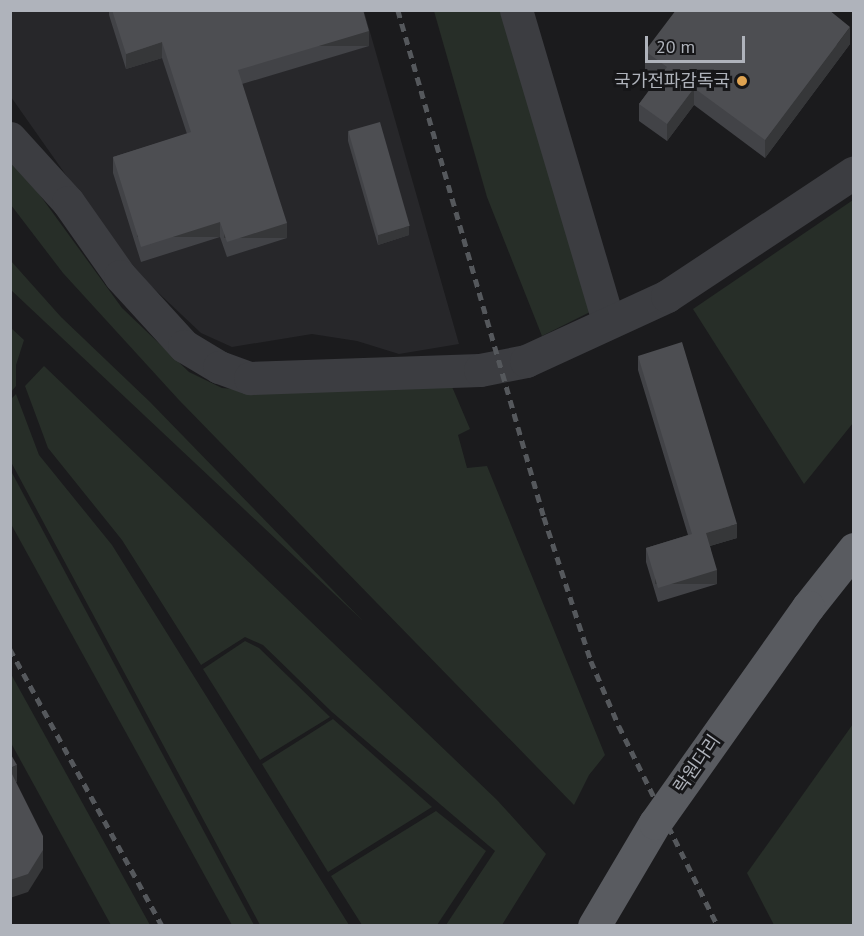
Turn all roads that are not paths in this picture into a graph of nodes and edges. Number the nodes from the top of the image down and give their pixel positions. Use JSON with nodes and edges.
{"nodes":[{"id":1,"x":516,"y":10,"type":"edge"},
{"id":2,"x":10,"y":138,"type":"edge"},
{"id":3,"x":854,"y":172,"type":"edge"},
{"id":4,"x":608,"y":320,"type":"junction"},
{"id":5,"x":854,"y":549,"type":"edge"},
{"id":6,"x":594,"y":926,"type":"edge"}],
"edges":[{"from":1,"to":4,"type":"street"},
{"from":2,"to":4,"type":"street"},
{"from":3,"to":4,"type":"street"},
{"from":5,"to":6,"type":"main road","name":"락원다리","bridge":true}]}
